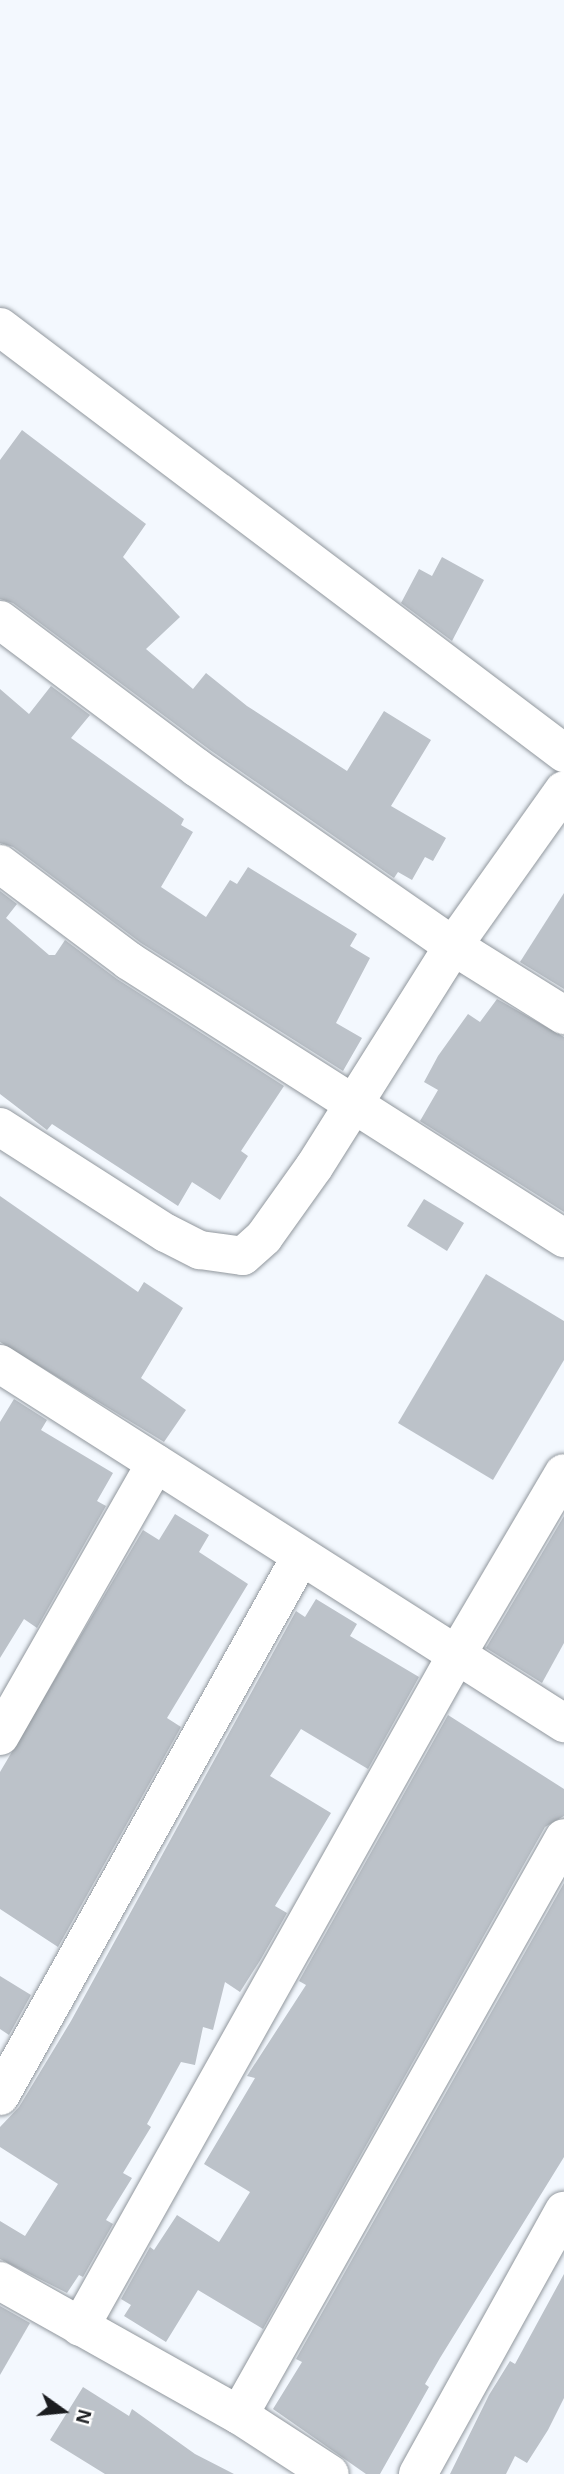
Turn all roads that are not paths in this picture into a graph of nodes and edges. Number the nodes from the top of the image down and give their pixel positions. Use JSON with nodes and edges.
{"nodes":[{"id":1,"x":0,"y":327,"type":"edge"},
{"id":2,"x":0,"y":620,"type":"edge"},
{"id":3,"x":564,"y":753,"type":"edge"},
{"id":4,"x":564,"y":790,"type":"edge"},
{"id":5,"x":0,"y":863,"type":"edge"},
{"id":6,"x":453,"y":946,"type":"junction"},
{"id":7,"x":564,"y":1015,"type":"edge"},
{"id":8,"x":352,"y":1101,"type":"junction"},
{"id":9,"x":0,"y":1127,"type":"edge"},
{"id":10,"x":564,"y":1238,"type":"edge"},
{"id":11,"x":1,"y":1366,"type":"edge"},
{"id":12,"x":156,"y":1463,"type":"junction"},
{"id":13,"x":564,"y":1473,"type":"edge"},
{"id":14,"x":300,"y":1558,"type":"junction"},
{"id":15,"x":456,"y":1656,"type":"junction"},
{"id":16,"x":564,"y":1724,"type":"edge"},
{"id":17,"x":0,"y":1736,"type":"edge"},
{"id":18,"x":564,"y":1838,"type":"edge"},
{"id":19,"x":0,"y":2096,"type":"edge"},
{"id":20,"x":564,"y":2211,"type":"edge"},
{"id":21,"x":0,"y":2281,"type":"edge"},
{"id":22,"x":80,"y":2327,"type":"junction"},
{"id":23,"x":239,"y":2415,"type":"junction"},
{"id":24,"x":330,"y":2474,"type":"edge"},
{"id":25,"x":418,"y":2474,"type":"edge"}],
"edges":[{"from":1,"to":3,"type":"street"},
{"from":2,"to":6,"type":"street"},
{"from":4,"to":6,"type":"street"},
{"from":5,"to":8,"type":"street"},
{"from":6,"to":7,"type":"street"},
{"from":6,"to":8,"type":"street"},
{"from":8,"to":9,"type":"street"},
{"from":8,"to":10,"type":"street"},
{"from":11,"to":12,"type":"street"},
{"from":12,"to":14,"type":"street"},
{"from":12,"to":17,"type":"street"},
{"from":13,"to":15,"type":"street"},
{"from":14,"to":15,"type":"street"},
{"from":14,"to":19,"type":"street"},
{"from":15,"to":16,"type":"street"},
{"from":15,"to":22,"type":"street"},
{"from":18,"to":23,"type":"street"},
{"from":20,"to":25,"type":"street"},
{"from":21,"to":22,"type":"street"},
{"from":22,"to":23,"type":"street"},
{"from":23,"to":24,"type":"street"}]}
